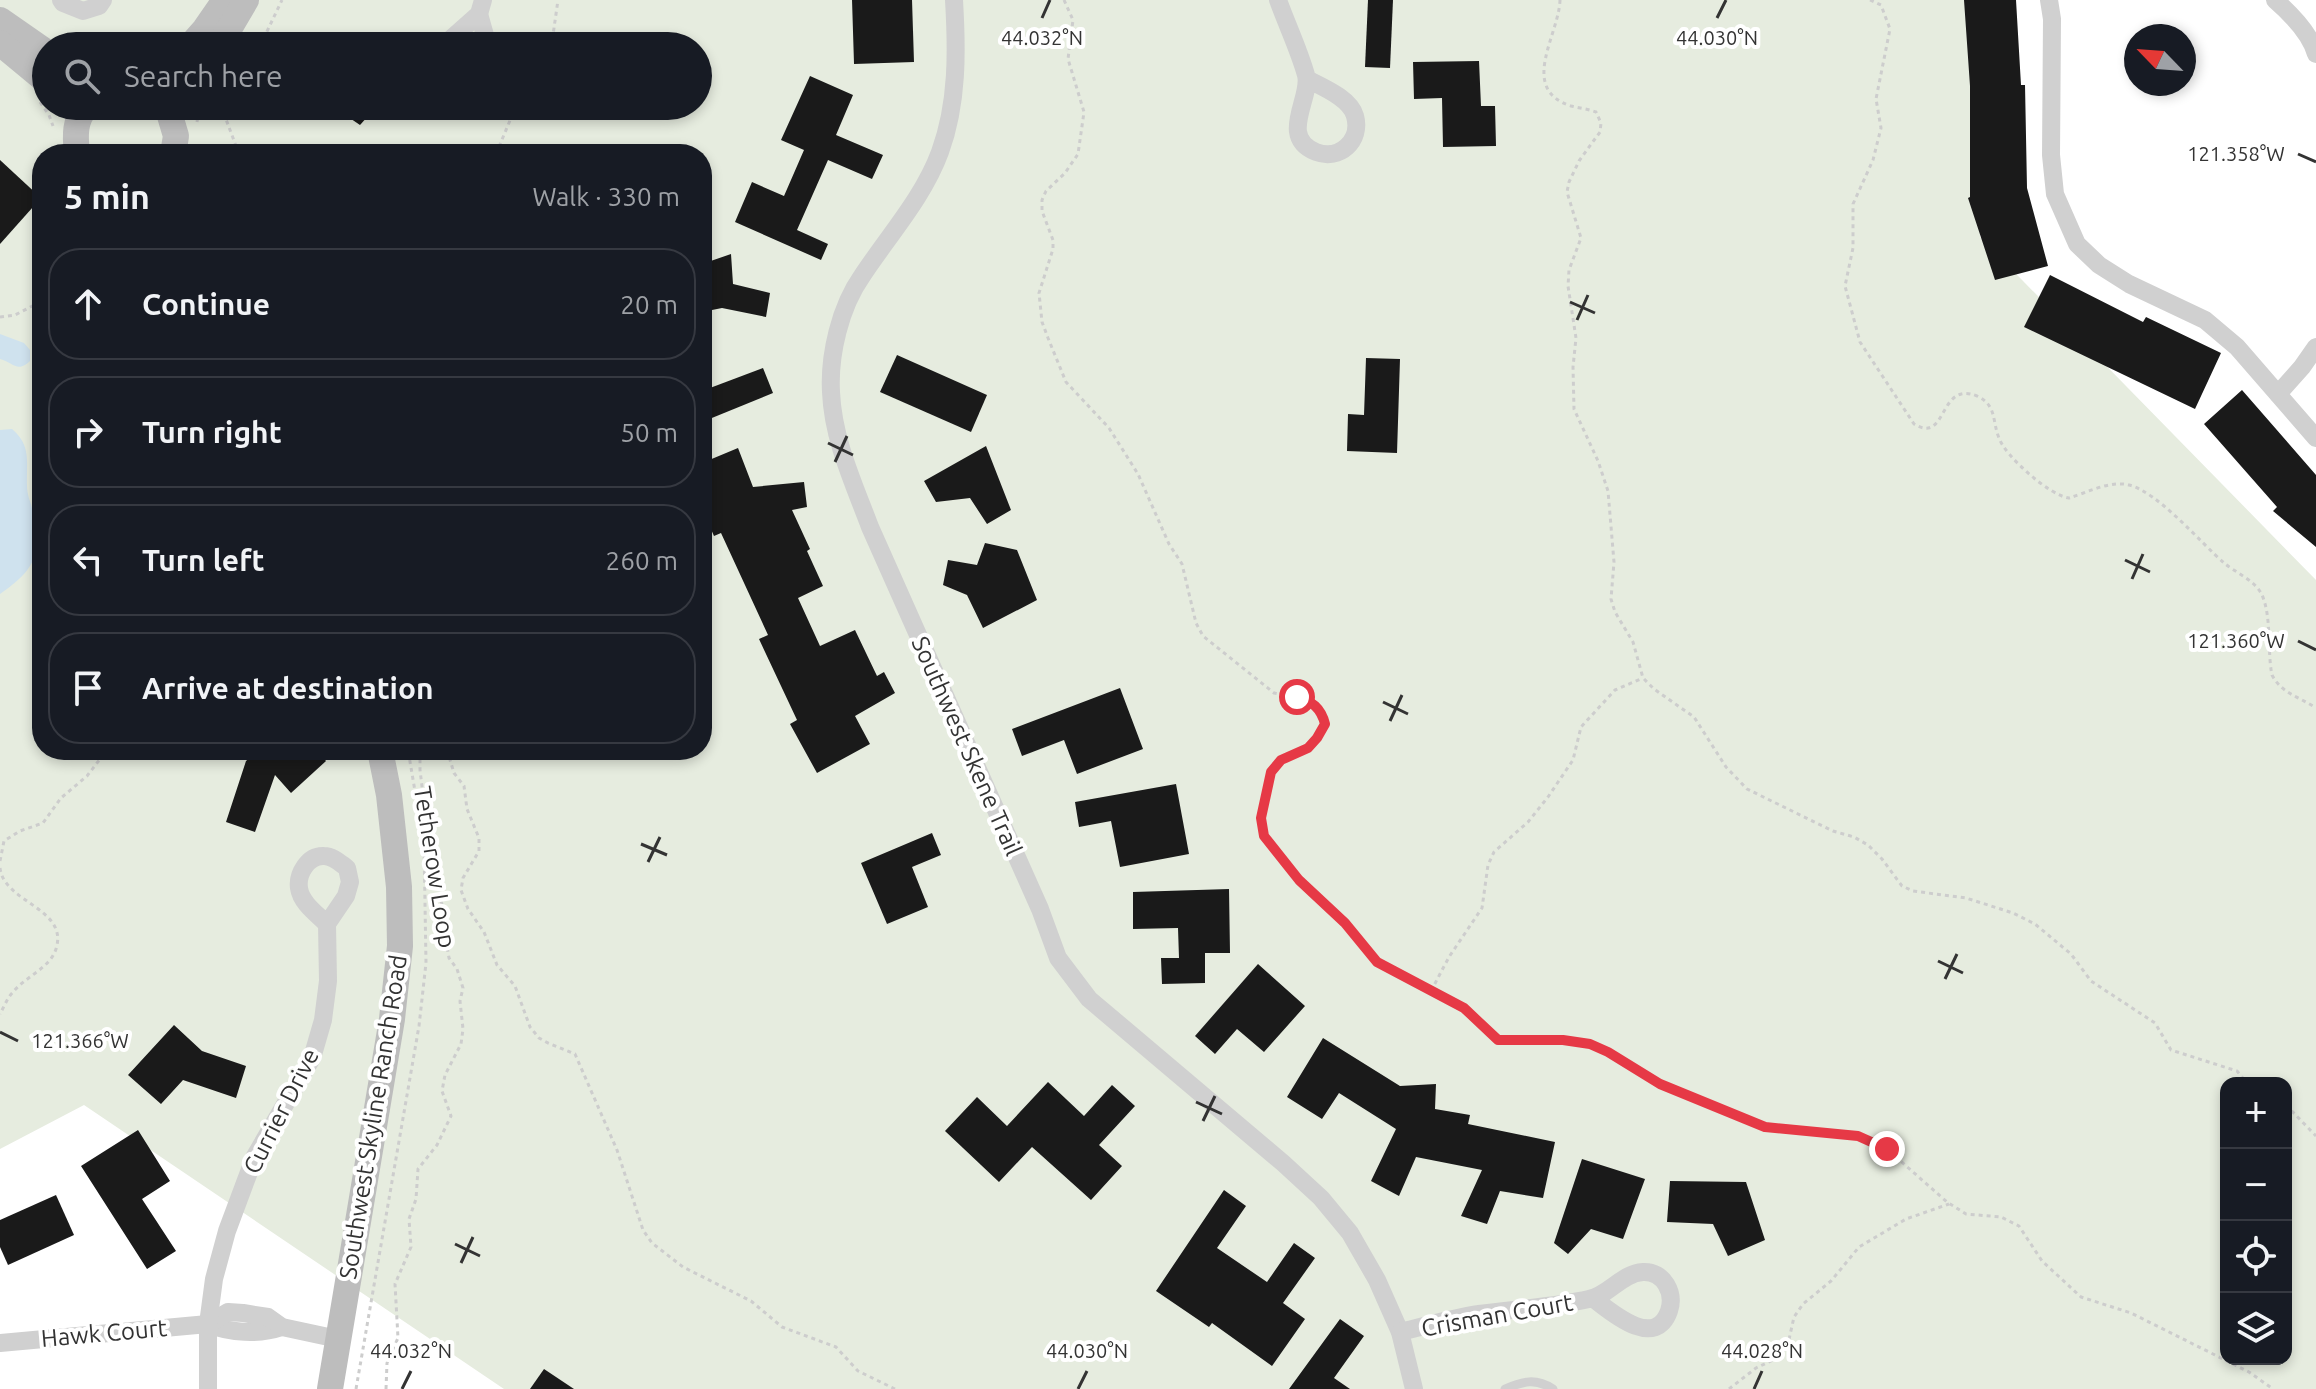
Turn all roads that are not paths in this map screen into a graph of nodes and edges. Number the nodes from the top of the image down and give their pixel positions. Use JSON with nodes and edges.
{"nodes":[{"id":1,"x":61,"y":0,"type":"edge"},
{"id":2,"x":103,"y":0,"type":"edge"},
{"id":3,"x":225,"y":0,"type":"edge"},
{"id":4,"x":246,"y":0,"type":"edge"},
{"id":5,"x":954,"y":0,"type":"edge"},
{"id":6,"x":1278,"y":0,"type":"edge"},
{"id":7,"x":2049,"y":0,"type":"edge"},
{"id":8,"x":2275,"y":0,"type":"edge"},
{"id":9,"x":481,"y":7,"type":"edge"},
{"id":10,"x":0,"y":20,"type":"edge"},
{"id":11,"x":201,"y":32,"type":"edge"},
{"id":12,"x":227,"y":32,"type":"edge"},
{"id":13,"x":457,"y":32,"type":"edge"},
{"id":14,"x":485,"y":32,"type":"edge"},
{"id":15,"x":32,"y":42,"type":"edge"},
{"id":16,"x":0,"y":43,"type":"edge"},
{"id":17,"x":2316,"y":54,"type":"edge"},
{"id":18,"x":1307,"y":79,"type":"dead end"},
{"id":19,"x":32,"y":80,"type":"edge"},
{"id":20,"x":170,"y":120,"type":"edge"},
{"id":21,"x":178,"y":120,"type":"edge"},
{"id":22,"x":175,"y":144,"type":"edge"},
{"id":23,"x":175,"y":144,"type":"edge"},
{"id":24,"x":2316,"y":347,"type":"edge"},
{"id":25,"x":2278,"y":394,"type":"junction"},
{"id":26,"x":2316,"y":438,"type":"edge"},
{"id":27,"x":382,"y":760,"type":"edge"},
{"id":28,"x":327,"y":924,"type":"dead end"},
{"id":29,"x":1594,"y":1299,"type":"dead end"},
{"id":30,"x":208,"y":1324,"type":"junction"},
{"id":31,"x":1400,"y":1332,"type":"junction"},
{"id":32,"x":338,"y":1339,"type":"junction"},
{"id":33,"x":0,"y":1343,"type":"edge"},
{"id":34,"x":208,"y":1389,"type":"edge"},
{"id":35,"x":330,"y":1389,"type":"edge"},
{"id":36,"x":1414,"y":1389,"type":"edge"},
{"id":37,"x":1505,"y":1389,"type":"edge"},
{"id":38,"x":1553,"y":1389,"type":"edge"}],
"edges":[{"from":1,"to":2,"type":"street"},
{"from":3,"to":11,"type":"street"},
{"from":4,"to":12,"type":"street"},
{"from":5,"to":31,"type":"street","name":"Southwest Skene Trail"},
{"from":6,"to":18,"type":"street"},
{"from":7,"to":25,"type":"street"},
{"from":8,"to":17,"type":"street"},
{"from":9,"to":13,"type":"street"},
{"from":9,"to":14,"type":"street"},
{"from":10,"to":15,"type":"street"},
{"from":16,"to":19,"type":"street"},
{"from":20,"to":22,"type":"street"},
{"from":21,"to":23,"type":"street"},
{"from":24,"to":25,"type":"street"},
{"from":25,"to":26,"type":"street"},
{"from":27,"to":32,"type":"street","name":"Southwest Skyline Ranch Road"},
{"from":28,"to":30,"type":"street","name":"Currier Drive"},
{"from":29,"to":31,"type":"street","name":"Crisman Court"},
{"from":30,"to":32,"type":"street","name":"Hawk Court"},
{"from":30,"to":33,"type":"street","name":"Hawk Court"},
{"from":30,"to":34,"type":"street","name":"Currier Drive"},
{"from":31,"to":36,"type":"street","name":"Southwest Skene Trail"},
{"from":32,"to":35,"type":"street","name":"Southwest Skyline Ranch Road"},
{"from":37,"to":38,"type":"lane"}]}
